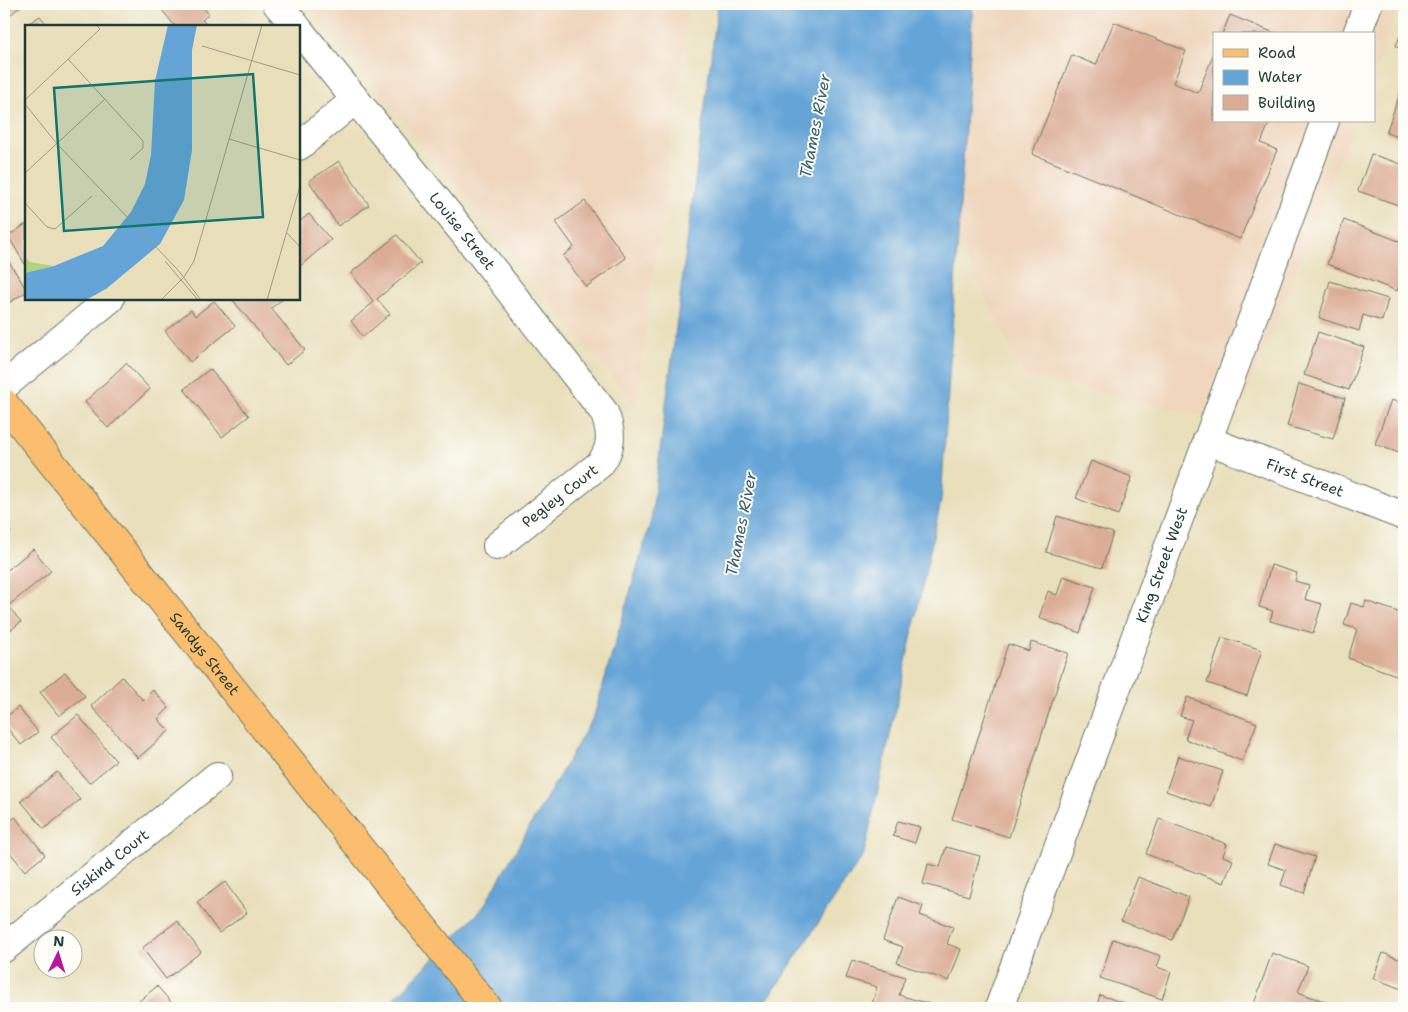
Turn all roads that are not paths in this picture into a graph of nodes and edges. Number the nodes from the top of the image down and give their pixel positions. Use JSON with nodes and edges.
{"nodes":[{"id":1,"x":277,"y":4,"type":"edge"},
{"id":2,"x":1368,"y":4,"type":"edge"},
{"id":3,"x":295,"y":25,"type":"edge"},
{"id":4,"x":300,"y":31,"type":"edge"},
{"id":5,"x":1358,"y":32,"type":"edge"},
{"id":6,"x":356,"y":100,"type":"junction"},
{"id":7,"x":1325,"y":122,"type":"edge"},
{"id":8,"x":300,"y":145,"type":"edge"},
{"id":9,"x":109,"y":300,"type":"edge"},
{"id":10,"x":4,"y":386,"type":"edge"},
{"id":11,"x":4,"y":403,"type":"edge"},
{"id":12,"x":611,"y":439,"type":"joint"},
{"id":13,"x":1207,"y":440,"type":"junction"},
{"id":14,"x":1404,"y":516,"type":"edge"},
{"id":15,"x":497,"y":546,"type":"dead end"},
{"id":16,"x":217,"y":776,"type":"dead end"},
{"id":17,"x":4,"y":948,"type":"edge"},
{"id":18,"x":488,"y":1008,"type":"edge"},
{"id":19,"x":999,"y":1008,"type":"edge"}],
"edges":[{"from":1,"to":3,"type":"street"},
{"from":2,"to":5,"type":"street"},
{"from":4,"to":6,"type":"street","name":"Louise Street"},
{"from":6,"to":8,"type":"street"},
{"from":6,"to":12,"type":"street","name":"Louise Street"},
{"from":7,"to":13,"type":"street","name":"King Street West"},
{"from":9,"to":10,"type":"street"},
{"from":11,"to":18,"type":"main road","name":"Sandys Street"},
{"from":12,"to":15,"type":"street","name":"Pegley Court"},
{"from":13,"to":14,"type":"street","name":"First Street"},
{"from":13,"to":19,"type":"street","name":"King Street West"},
{"from":16,"to":17,"type":"street","name":"Siskind Court"}]}
